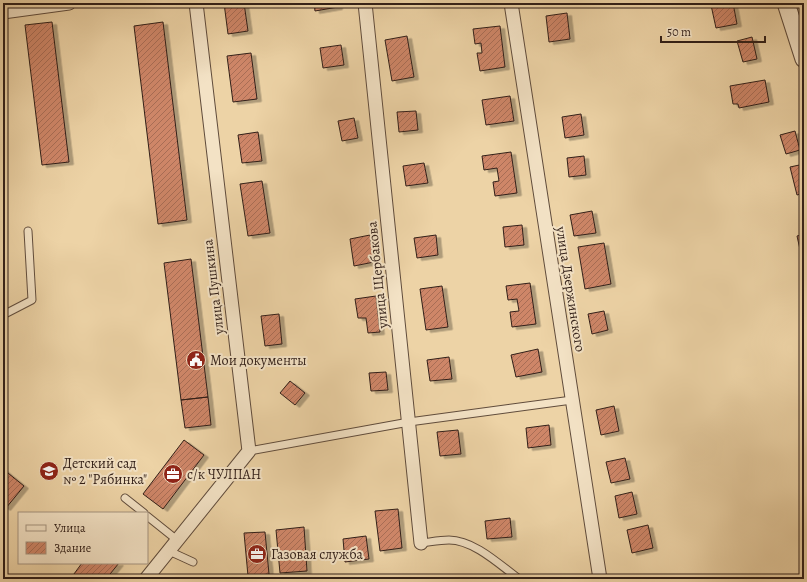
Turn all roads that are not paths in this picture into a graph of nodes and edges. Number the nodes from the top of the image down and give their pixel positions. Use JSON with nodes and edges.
{"nodes":[{"id":1,"x":69,"y":3,"type":"edge"},
{"id":2,"x":196,"y":3,"type":"edge"},
{"id":3,"x":365,"y":3,"type":"edge"},
{"id":4,"x":511,"y":3,"type":"edge"},
{"id":5,"x":786,"y":3,"type":"edge"},
{"id":6,"x":3,"y":12,"type":"edge"},
{"id":7,"x":804,"y":60,"type":"edge"},
{"id":8,"x":28,"y":231,"type":"dead end"},
{"id":9,"x":3,"y":315,"type":"edge"},
{"id":10,"x":572,"y":400,"type":"junction"},
{"id":11,"x":409,"y":422,"type":"junction"},
{"id":12,"x":249,"y":451,"type":"junction"},
{"id":13,"x":125,"y":498,"type":"dead end"},
{"id":14,"x":143,"y":512,"type":"edge"},
{"id":15,"x":148,"y":517,"type":"edge"},
{"id":16,"x":177,"y":540,"type":"junction"},
{"id":17,"x":421,"y":543,"type":"joint"},
{"id":18,"x":169,"y":551,"type":"junction"},
{"id":19,"x":193,"y":562,"type":"dead end"},
{"id":20,"x":146,"y":579,"type":"edge"},
{"id":21,"x":519,"y":579,"type":"edge"},
{"id":22,"x":600,"y":579,"type":"edge"}],
"edges":[{"from":1,"to":6,"type":"street"},
{"from":2,"to":12,"type":"street","name":"улица Пушкина"},
{"from":3,"to":11,"type":"street","name":"улица Щербакова"},
{"from":4,"to":10,"type":"street","name":"улица Дзержинского"},
{"from":5,"to":7,"type":"street"},
{"from":8,"to":9,"type":"lane"},
{"from":10,"to":11,"type":"lane"},
{"from":10,"to":22,"type":"street","name":"улица Дзержинского"},
{"from":11,"to":12,"type":"lane"},
{"from":11,"to":17,"type":"street","name":"улица Щербакова"},
{"from":12,"to":16,"type":"street"},
{"from":13,"to":14,"type":"lane"},
{"from":15,"to":16,"type":"lane"},
{"from":16,"to":18,"type":"street"},
{"from":17,"to":21,"type":"lane"},
{"from":18,"to":19,"type":"lane"},
{"from":18,"to":20,"type":"street"}]}
